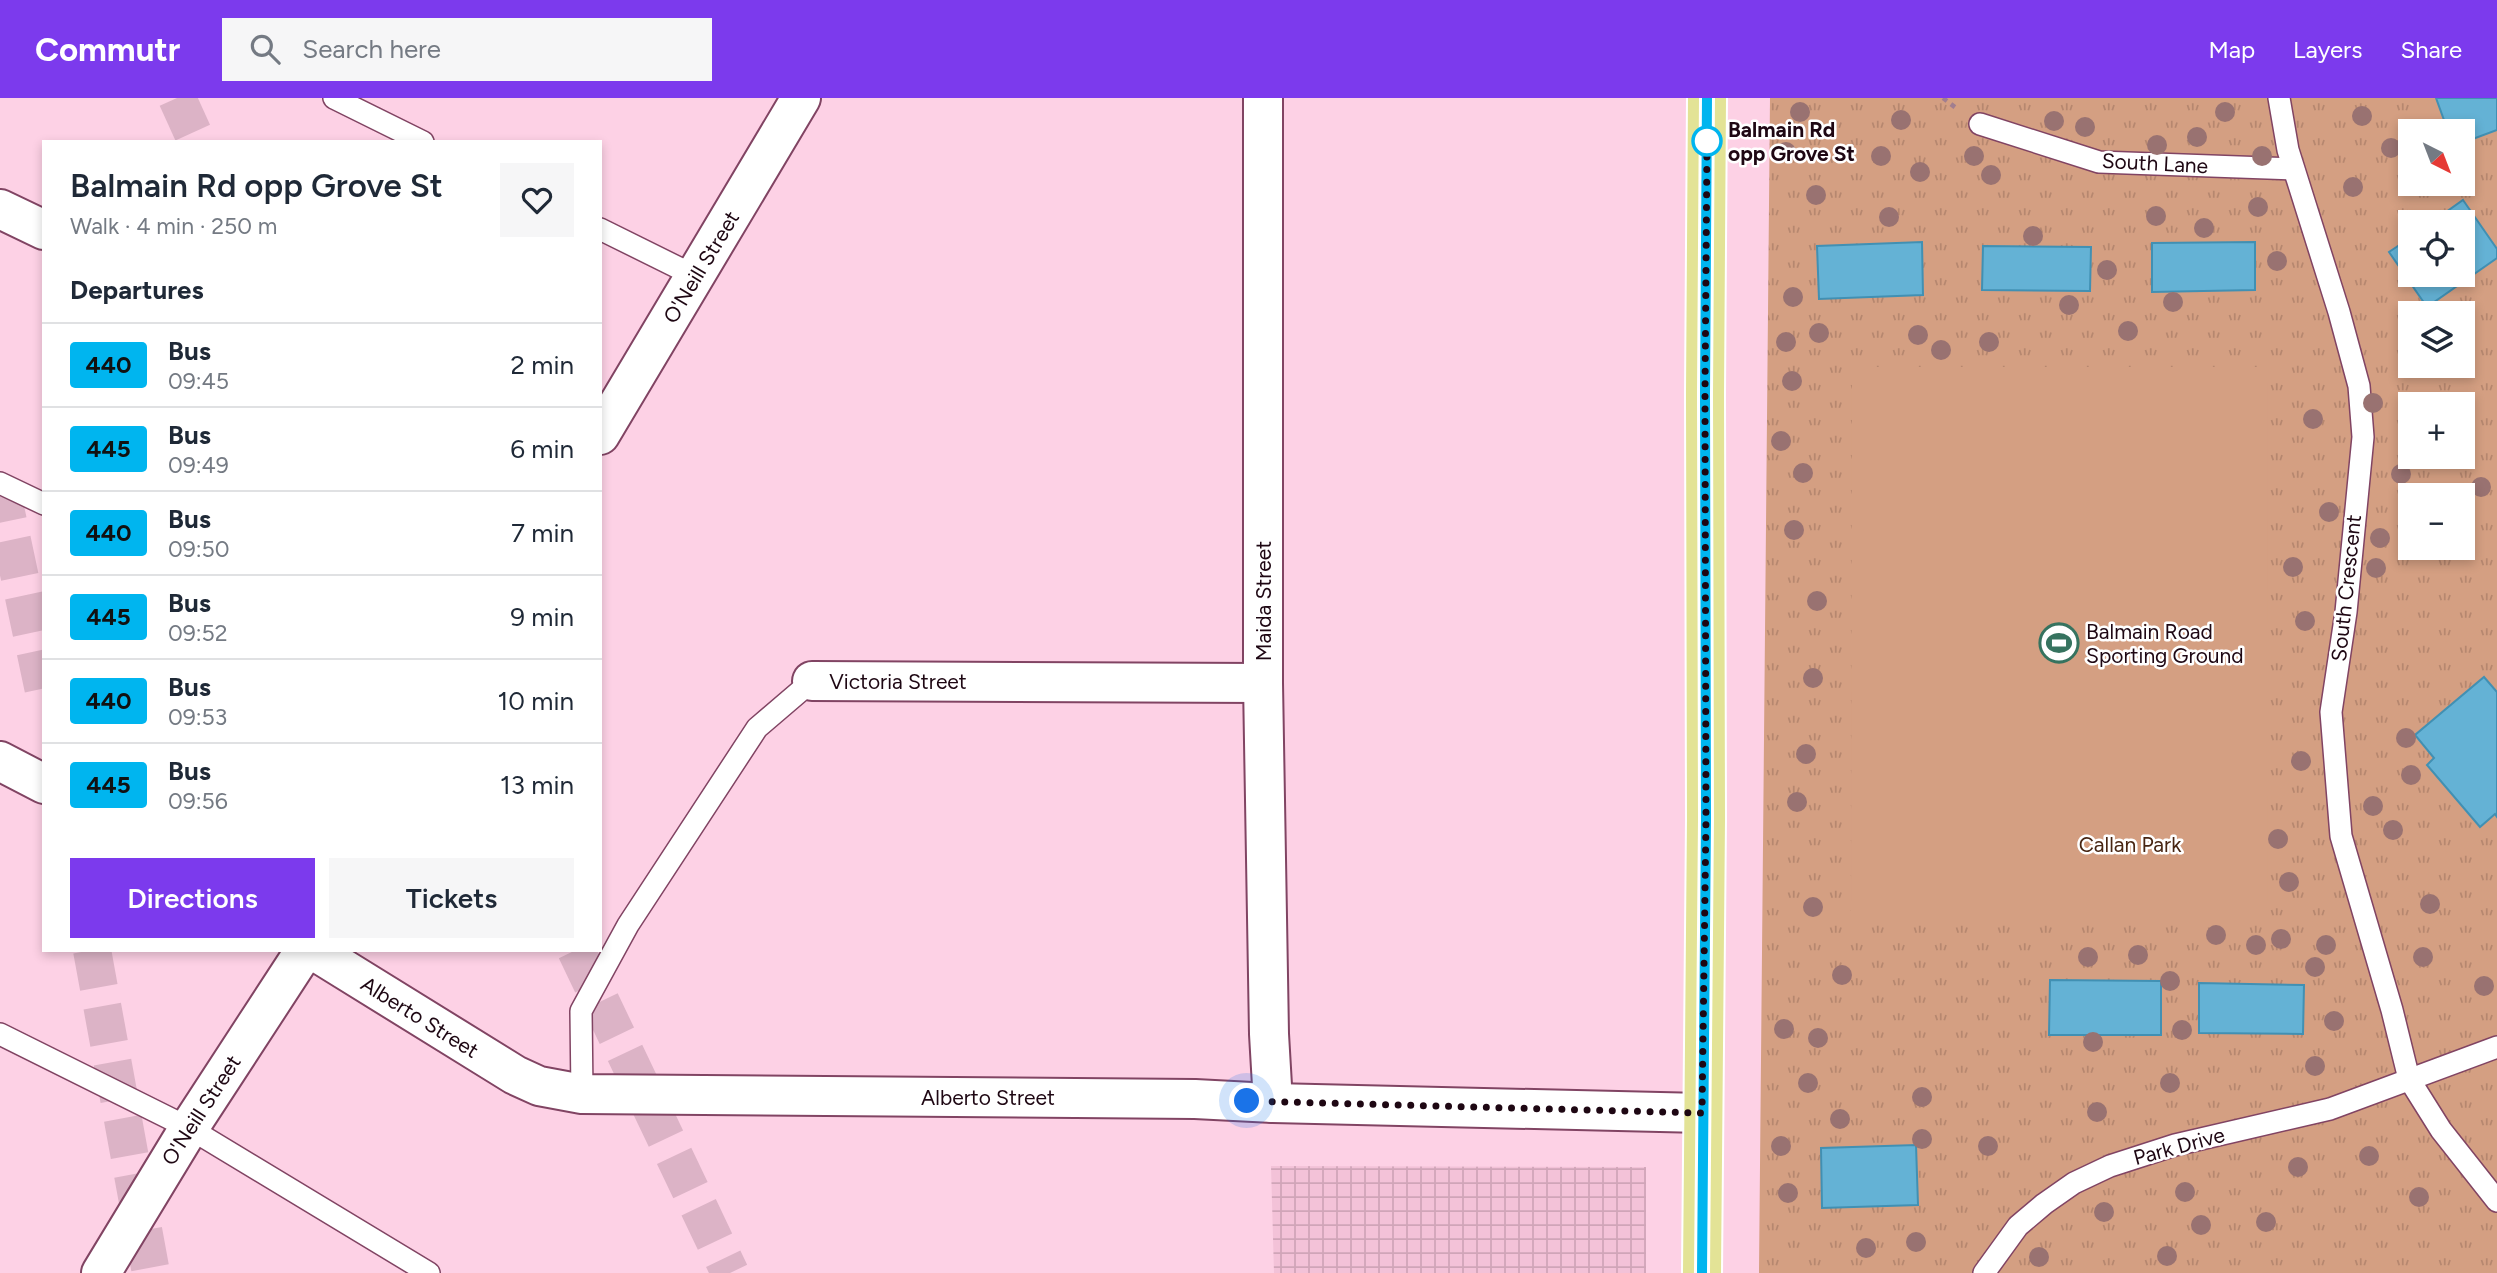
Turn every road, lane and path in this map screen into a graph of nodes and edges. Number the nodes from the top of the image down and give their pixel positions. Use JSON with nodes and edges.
{"nodes":[{"id":1,"x":334,"y":98,"type":"edge"},
{"id":2,"x":801,"y":98,"type":"edge"},
{"id":3,"x":1263,"y":98,"type":"edge"},
{"id":4,"x":1707,"y":98,"type":"edge"},
{"id":5,"x":2278,"y":98,"type":"edge"},
{"id":6,"x":1980,"y":124,"type":"dead end"},
{"id":7,"x":418,"y":140,"type":"edge"},
{"id":8,"x":2293,"y":169,"type":"junction"},
{"id":9,"x":0,"y":209,"type":"edge"},
{"id":10,"x":42,"y":229,"type":"edge"},
{"id":11,"x":602,"y":230,"type":"edge"},
{"id":12,"x":695,"y":276,"type":"junction"},
{"id":13,"x":602,"y":432,"type":"edge"},
{"id":14,"x":0,"y":483,"type":"edge"},
{"id":15,"x":42,"y":503,"type":"edge"},
{"id":16,"x":812,"y":681,"type":"joint"},
{"id":17,"x":1264,"y":683,"type":"junction"},
{"id":18,"x":0,"y":761,"type":"edge"},
{"id":19,"x":42,"y":783,"type":"edge"},
{"id":20,"x":304,"y":952,"type":"edge"},
{"id":21,"x":316,"y":952,"type":"edge"},
{"id":22,"x":0,"y":1034,"type":"edge"},
{"id":23,"x":2497,"y":1047,"type":"edge"},
{"id":24,"x":2409,"y":1079,"type":"junction"},
{"id":25,"x":582,"y":1094,"type":"junction"},
{"id":26,"x":1273,"y":1103,"type":"junction"},
{"id":27,"x":1702,"y":1113,"type":"junction"},
{"id":28,"x":189,"y":1128,"type":"junction"},
{"id":29,"x":2497,"y":1200,"type":"edge"},
{"id":30,"x":101,"y":1273,"type":"edge"},
{"id":31,"x":429,"y":1273,"type":"edge"},
{"id":32,"x":1702,"y":1273,"type":"edge"},
{"id":33,"x":1984,"y":1273,"type":"edge"}],
"edges":[{"from":1,"to":7,"type":"lane"},
{"from":2,"to":12,"type":"street","name":"O'Neill Street"},
{"from":3,"to":17,"type":"street","name":"Maida Street"},
{"from":4,"to":27,"type":"main road"},
{"from":5,"to":8,"type":"lane","name":"South Crescent"},
{"from":6,"to":8,"type":"lane","name":"South Lane"},
{"from":8,"to":24,"type":"lane","name":"South Crescent"},
{"from":9,"to":10,"type":"street"},
{"from":11,"to":12,"type":"lane"},
{"from":12,"to":13,"type":"street","name":"O'Neill Street"},
{"from":14,"to":15,"type":"lane"},
{"from":16,"to":17,"type":"street","name":"Victoria Street"},
{"from":16,"to":25,"type":"lane","name":"Victoria Street"},
{"from":17,"to":26,"type":"street","name":"Maida Street"},
{"from":18,"to":19,"type":"street"},
{"from":20,"to":28,"type":"street","name":"O'Neill Street"},
{"from":21,"to":25,"type":"street","name":"Alberto Street"},
{"from":22,"to":28,"type":"lane"},
{"from":23,"to":24,"type":"lane","name":"Park Drive"},
{"from":24,"to":29,"type":"lane","name":"South Crescent"},
{"from":24,"to":33,"type":"lane","name":"Park Drive"},
{"from":25,"to":26,"type":"street","name":"Alberto Street"},
{"from":26,"to":27,"type":"street","name":"Alberto Street"},
{"from":27,"to":32,"type":"main road"},
{"from":28,"to":30,"type":"street","name":"O'Neill Street"},
{"from":28,"to":31,"type":"lane"}]}
